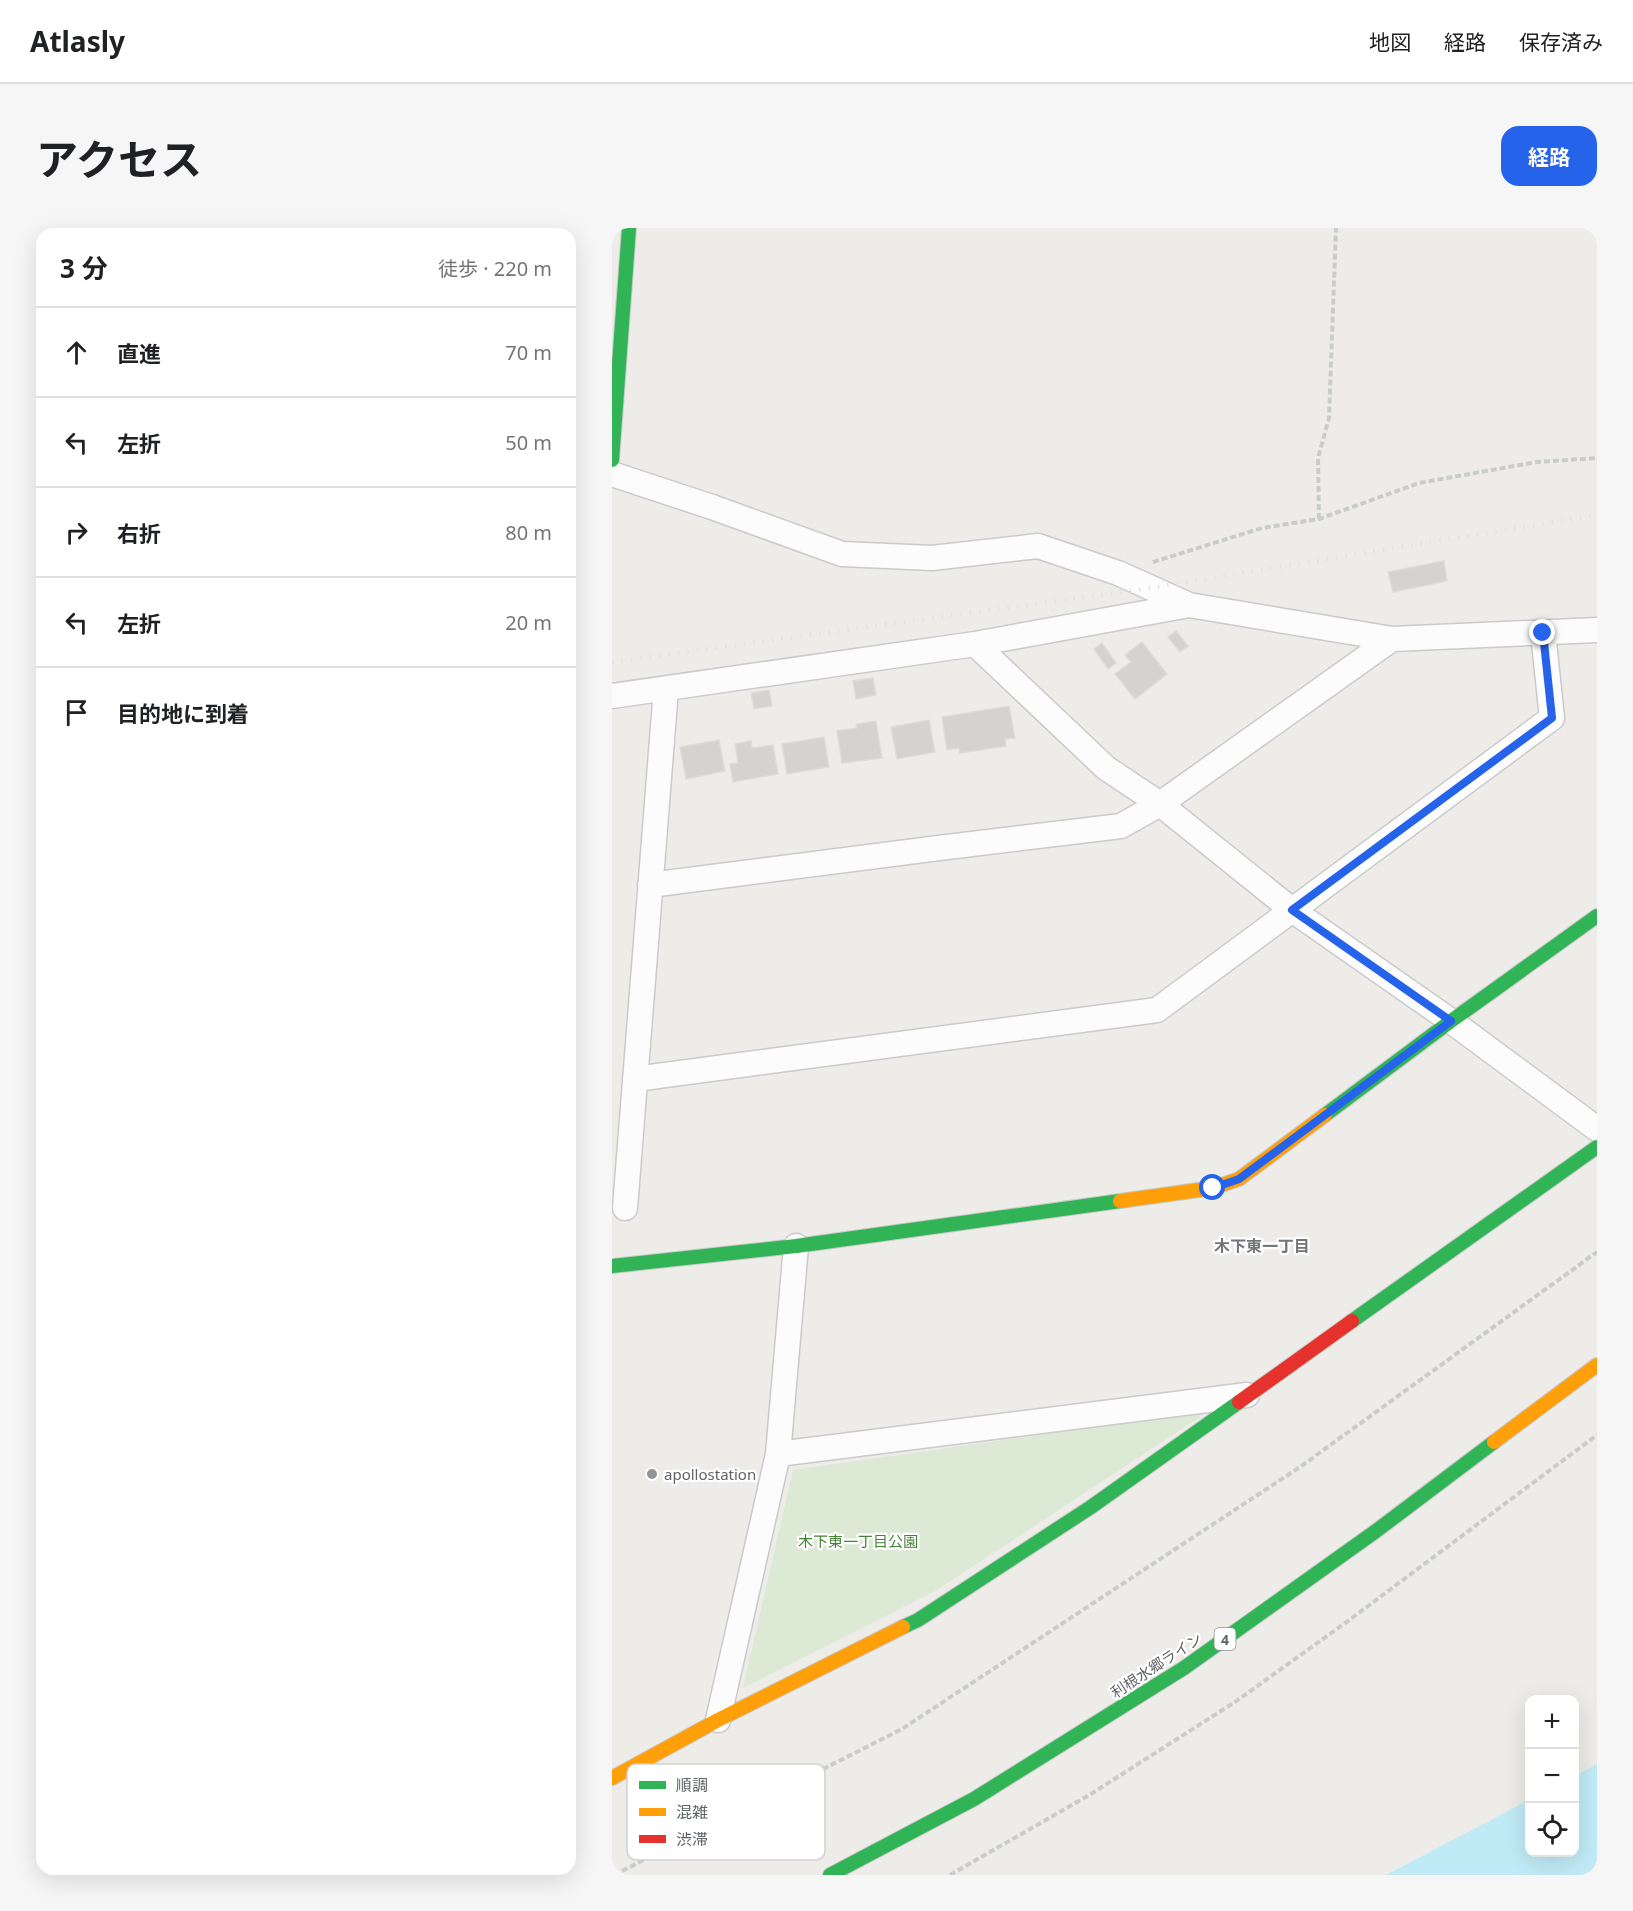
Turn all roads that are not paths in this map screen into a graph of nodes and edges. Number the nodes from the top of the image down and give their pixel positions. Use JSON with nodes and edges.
{"nodes":[{"id":1,"x":629,"y":228,"type":"edge"},
{"id":2,"x":612,"y":460,"type":"edge"},
{"id":3,"x":612,"y":474,"type":"edge"},
{"id":4,"x":1189,"y":605,"type":"junction"},
{"id":5,"x":1597,"y":630,"type":"edge"},
{"id":6,"x":1543,"y":633,"type":"junction"},
{"id":7,"x":1392,"y":639,"type":"junction"},
{"id":8,"x":975,"y":644,"type":"junction"},
{"id":9,"x":666,"y":689,"type":"junction"},
{"id":10,"x":612,"y":696,"type":"edge"},
{"id":11,"x":1160,"y":804,"type":"junction"},
{"id":12,"x":650,"y":885,"type":"junction"},
{"id":13,"x":1292,"y":910,"type":"junction"},
{"id":14,"x":1597,"y":916,"type":"edge"},
{"id":15,"x":1451,"y":1021,"type":"junction"},
{"id":16,"x":635,"y":1079,"type":"junction"},
{"id":17,"x":1597,"y":1129,"type":"edge"},
{"id":18,"x":1597,"y":1147,"type":"edge"},
{"id":19,"x":625,"y":1208,"type":"dead end"},
{"id":20,"x":796,"y":1246,"type":"junction"},
{"id":21,"x":612,"y":1266,"type":"edge"},
{"id":22,"x":1597,"y":1365,"type":"edge"},
{"id":23,"x":1250,"y":1394,"type":"junction"},
{"id":24,"x":778,"y":1454,"type":"junction"},
{"id":25,"x":718,"y":1720,"type":"junction"},
{"id":26,"x":638,"y":1764,"type":"edge"},
{"id":27,"x":627,"y":1770,"type":"edge"},
{"id":28,"x":612,"y":1778,"type":"edge"},
{"id":29,"x":830,"y":1875,"type":"edge"}],
"edges":[{"from":1,"to":2,"type":"main road"},
{"from":3,"to":4,"type":"street"},
{"from":4,"to":7,"type":"street"},
{"from":4,"to":8,"type":"street"},
{"from":5,"to":6,"type":"street"},
{"from":6,"to":7,"type":"street"},
{"from":6,"to":13,"type":"street"},
{"from":7,"to":11,"type":"street"},
{"from":8,"to":9,"type":"street"},
{"from":8,"to":11,"type":"street"},
{"from":9,"to":10,"type":"street"},
{"from":9,"to":12,"type":"street"},
{"from":11,"to":12,"type":"street"},
{"from":11,"to":13,"type":"street"},
{"from":12,"to":16,"type":"street"},
{"from":13,"to":15,"type":"street"},
{"from":13,"to":16,"type":"street"},
{"from":14,"to":15,"type":"main road"},
{"from":15,"to":17,"type":"street"},
{"from":15,"to":20,"type":"main road"},
{"from":16,"to":19,"type":"street"},
{"from":18,"to":23,"type":"main road"},
{"from":20,"to":21,"type":"main road"},
{"from":20,"to":24,"type":"street"},
{"from":22,"to":29,"type":"main road","name":"利根水郷ライン","number":"4"},
{"from":23,"to":24,"type":"street"},
{"from":23,"to":25,"type":"main road"},
{"from":24,"to":25,"type":"street"},
{"from":25,"to":26,"type":"main road"},
{"from":27,"to":28,"type":"main road"}]}
